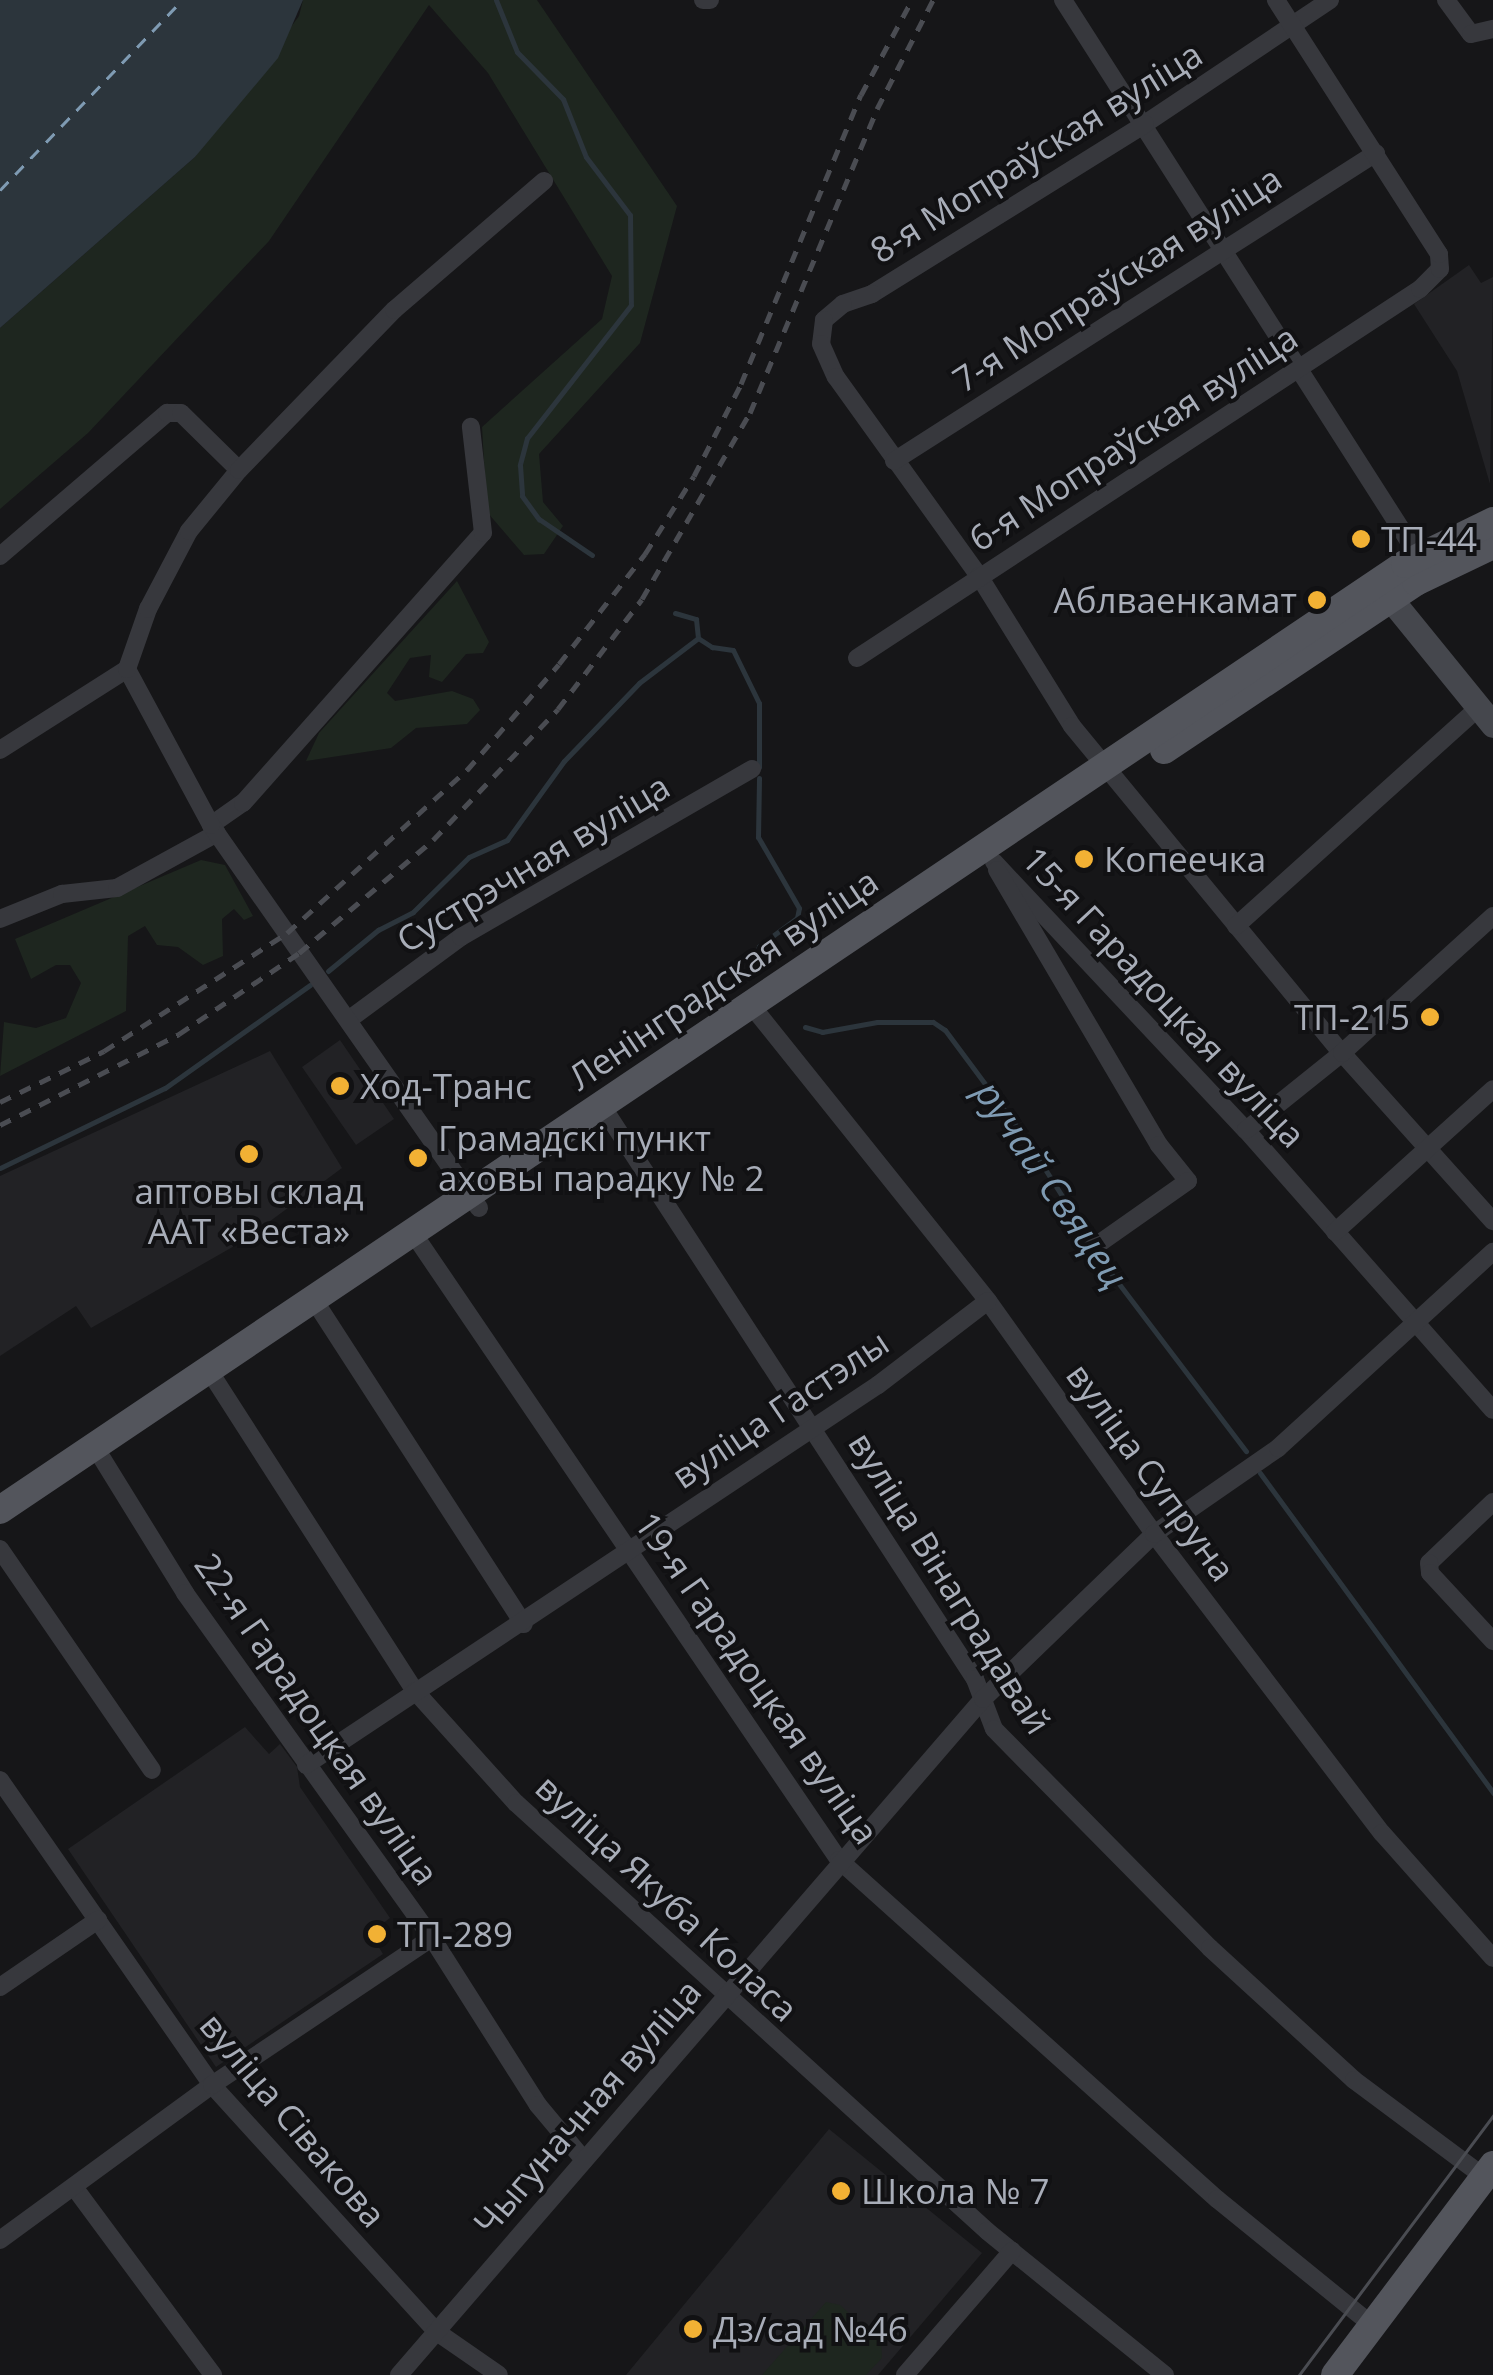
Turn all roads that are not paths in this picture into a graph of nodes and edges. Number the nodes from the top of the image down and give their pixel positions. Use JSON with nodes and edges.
{"nodes":[{"id":1,"x":1063,"y":0,"type":"edge"},
{"id":2,"x":1276,"y":0,"type":"edge"},
{"id":3,"x":1330,"y":0,"type":"edge"},
{"id":4,"x":1446,"y":0,"type":"edge"},
{"id":5,"x":1293,"y":26,"type":"junction"},
{"id":6,"x":1493,"y":29,"type":"edge"},
{"id":7,"x":1145,"y":124,"type":"junction"},
{"id":8,"x":1376,"y":153,"type":"junction"},
{"id":9,"x":544,"y":181,"type":"dead end"},
{"id":10,"x":1224,"y":248,"type":"junction"},
{"id":11,"x":1301,"y":368,"type":"junction"},
{"id":12,"x":471,"y":427,"type":"dead end"},
{"id":13,"x":894,"y":461,"type":"junction"},
{"id":14,"x":238,"y":470,"type":"junction"},
{"id":15,"x":1493,"y":521,"type":"edge"},
{"id":16,"x":1493,"y":545,"type":"edge"},
{"id":17,"x":0,"y":556,"type":"edge"},
{"id":18,"x":1424,"y":566,"type":"junction"},
{"id":19,"x":979,"y":576,"type":"junction"},
{"id":20,"x":1384,"y":591,"type":"junction"},
{"id":21,"x":858,"y":658,"type":"dead end"},
{"id":22,"x":127,"y":669,"type":"junction"},
{"id":23,"x":1485,"y":716,"type":"edge"},
{"id":24,"x":0,"y":750,"type":"edge"},
{"id":25,"x":752,"y":769,"type":"dead end"},
{"id":26,"x":1110,"y":774,"type":"junction"},
{"id":27,"x":214,"y":829,"type":"junction"},
{"id":28,"x":989,"y":856,"type":"junction"},
{"id":29,"x":1493,"y":916,"type":"edge"},
{"id":30,"x":0,"y":919,"type":"edge"},
{"id":31,"x":1236,"y":926,"type":"junction"},
{"id":32,"x":756,"y":1013,"type":"junction"},
{"id":33,"x":351,"y":1018,"type":"junction"},
{"id":34,"x":1342,"y":1053,"type":"junction"},
{"id":35,"x":1493,"y":1089,"type":"edge"},
{"id":36,"x":607,"y":1113,"type":"junction"},
{"id":37,"x":1246,"y":1130,"type":"junction"},
{"id":38,"x":1430,"y":1148,"type":"junction"},
{"id":39,"x":474,"y":1201,"type":"junction"},
{"id":40,"x":1493,"y":1221,"type":"edge"},
{"id":41,"x":1335,"y":1232,"type":"junction"},
{"id":42,"x":417,"y":1240,"type":"junction"},
{"id":43,"x":1098,"y":1247,"type":"dead end"},
{"id":44,"x":1493,"y":1252,"type":"edge"},
{"id":45,"x":988,"y":1301,"type":"junction"},
{"id":46,"x":319,"y":1307,"type":"junction"},
{"id":47,"x":1416,"y":1323,"type":"junction"},
{"id":48,"x":214,"y":1378,"type":"junction"},
{"id":49,"x":1493,"y":1410,"type":"edge"},
{"id":50,"x":814,"y":1425,"type":"junction"},
{"id":51,"x":100,"y":1454,"type":"junction"},
{"id":52,"x":1493,"y":1502,"type":"edge"},
{"id":53,"x":0,"y":1510,"type":"edge"},
{"id":54,"x":0,"y":1529,"type":"edge"},
{"id":55,"x":1154,"y":1534,"type":"junction"},
{"id":56,"x":0,"y":1549,"type":"edge"},
{"id":57,"x":629,"y":1552,"type":"junction"},
{"id":58,"x":524,"y":1624,"type":"junction"},
{"id":59,"x":1493,"y":1641,"type":"edge"},
{"id":60,"x":415,"y":1691,"type":"junction"},
{"id":61,"x":984,"y":1699,"type":"junction"},
{"id":62,"x":306,"y":1766,"type":"junction"},
{"id":63,"x":152,"y":1770,"type":"dead end"},
{"id":64,"x":0,"y":1780,"type":"edge"},
{"id":65,"x":839,"y":1860,"type":"junction"},
{"id":66,"x":98,"y":1920,"type":"junction"},
{"id":67,"x":432,"y":1938,"type":"junction"},
{"id":68,"x":1493,"y":1958,"type":"edge"},
{"id":69,"x":0,"y":1987,"type":"edge"},
{"id":70,"x":724,"y":1997,"type":"junction"},
{"id":71,"x":212,"y":2086,"type":"junction"},
{"id":72,"x":584,"y":2160,"type":"junction"},
{"id":73,"x":1488,"y":2171,"type":"edge"},
{"id":74,"x":74,"y":2188,"type":"junction"},
{"id":75,"x":0,"y":2240,"type":"edge"},
{"id":76,"x":1012,"y":2251,"type":"junction"},
{"id":77,"x":1374,"y":2326,"type":"junction"},
{"id":78,"x":438,"y":2332,"type":"junction"},
{"id":79,"x":1163,"y":2374,"type":"edge"},
{"id":80,"x":213,"y":2375,"type":"edge"},
{"id":81,"x":399,"y":2375,"type":"edge"},
{"id":82,"x":499,"y":2375,"type":"edge"},
{"id":83,"x":906,"y":2375,"type":"edge"},
{"id":84,"x":1335,"y":2375,"type":"edge"}],
"edges":[{"from":1,"to":7,"type":"street"},
{"from":2,"to":5,"type":"street"},
{"from":3,"to":5,"type":"street","name":"8-я Мопраўская вуліца"},
{"from":4,"to":6,"type":"street"},
{"from":5,"to":7,"type":"street","name":"8-я Мопраўская вуліца"},
{"from":5,"to":8,"type":"street"},
{"from":7,"to":10,"type":"street"},
{"from":7,"to":13,"type":"street","name":"8-я Мопраўская вуліца"},
{"from":8,"to":10,"type":"street","name":"7-я Мопраўская вуліца"},
{"from":8,"to":11,"type":"street","name":"6-я Мопраўская вуліца"},
{"from":9,"to":14,"type":"street"},
{"from":10,"to":11,"type":"street"},
{"from":10,"to":13,"type":"street","name":"7-я Мопраўская вуліца"},
{"from":11,"to":18,"type":"street"},
{"from":11,"to":19,"type":"street","name":"6-я Мопраўская вуліца"},
{"from":12,"to":27,"type":"street"},
{"from":13,"to":19,"type":"street","name":"8-я Мопраўская вуліца"},
{"from":14,"to":17,"type":"street"},
{"from":14,"to":22,"type":"street"},
{"from":15,"to":18,"type":"main road","name":"Ленінградская вуліца"},
{"from":16,"to":18,"type":"main road","name":"Ленінградская вуліца"},
{"from":18,"to":20,"type":"main road","name":"Ленінградская вуліца"},
{"from":19,"to":21,"type":"street","name":"6-я Мопраўская вуліца"},
{"from":19,"to":26,"type":"street","name":"8-я Мопраўская вуліца"},
{"from":20,"to":23,"type":"street"},
{"from":20,"to":26,"type":"main road","name":"Ленінградская вуліца"},
{"from":22,"to":24,"type":"street"},
{"from":22,"to":27,"type":"street"},
{"from":23,"to":31,"type":"street"},
{"from":25,"to":33,"type":"street","name":"Сустрэчная вуліца"},
{"from":26,"to":28,"type":"main road","name":"Ленінградская вуліца"},
{"from":26,"to":31,"type":"street","name":"8-я Мопраўская вуліца"},
{"from":27,"to":30,"type":"street"},
{"from":27,"to":33,"type":"street"},
{"from":28,"to":32,"type":"main road","name":"Ленінградская вуліца"},
{"from":28,"to":37,"type":"street","name":"15-я Гарадоцкая вуліца"},
{"from":28,"to":43,"type":"street","name":"15-я Гарадоцкая вуліца"},
{"from":29,"to":34,"type":"street"},
{"from":31,"to":34,"type":"street","name":"8-я Мопраўская вуліца"},
{"from":32,"to":36,"type":"main road","name":"Ленінградская вуліца"},
{"from":32,"to":45,"type":"street","name":"вуліца Супруна"},
{"from":33,"to":39,"type":"street"},
{"from":34,"to":37,"type":"street"},
{"from":34,"to":38,"type":"street","name":"8-я Мопраўская вуліца"},
{"from":35,"to":38,"type":"street"},
{"from":36,"to":39,"type":"main road","name":"Ленінградская вуліца"},
{"from":36,"to":50,"type":"street","name":"вуліца Вінаградавай"},
{"from":37,"to":41,"type":"street","name":"15-я Гарадоцкая вуліца"},
{"from":38,"to":40,"type":"street","name":"8-я Мопраўская вуліца"},
{"from":38,"to":41,"type":"street"},
{"from":39,"to":42,"type":"main road","name":"Ленінградская вуліца"},
{"from":41,"to":47,"type":"street","name":"15-я Гарадоцкая вуліца"},
{"from":42,"to":46,"type":"main road","name":"Ленінградская вуліца"},
{"from":42,"to":57,"type":"street","name":"19-я Гарадоцкая вуліца"},
{"from":44,"to":47,"type":"street","name":"Чыгуначная вуліца"},
{"from":45,"to":50,"type":"street","name":"вуліца Гастэлы"},
{"from":45,"to":55,"type":"street","name":"вуліца Супруна"},
{"from":46,"to":48,"type":"main road","name":"Ленінградская вуліца"},
{"from":46,"to":58,"type":"street"},
{"from":47,"to":49,"type":"street","name":"15-я Гарадоцкая вуліца"},
{"from":47,"to":55,"type":"street","name":"Чыгуначная вуліца"},
{"from":48,"to":51,"type":"main road","name":"Ленінградская вуліца"},
{"from":48,"to":60,"type":"street","name":"вуліца Якуба Коласа"},
{"from":50,"to":57,"type":"street","name":"вуліца Гастэлы"},
{"from":50,"to":61,"type":"street","name":"вуліца Вінаградавай"},
{"from":51,"to":53,"type":"main road","name":"Ленінградская вуліца"},
{"from":51,"to":54,"type":"main road","name":"Ленінградская вуліца"},
{"from":51,"to":62,"type":"street","name":"22-я Гарадоцкая вуліца"},
{"from":52,"to":59,"type":"street"},
{"from":55,"to":61,"type":"street","name":"Чыгуначная вуліца"},
{"from":55,"to":68,"type":"street","name":"вуліца Супруна"},
{"from":56,"to":63,"type":"street"},
{"from":57,"to":58,"type":"street","name":"вуліца Гастэлы"},
{"from":57,"to":65,"type":"street","name":"19-я Гарадоцкая вуліца"},
{"from":58,"to":60,"type":"street","name":"вуліца Гастэлы"},
{"from":60,"to":62,"type":"street","name":"вуліца Гастэлы"},
{"from":60,"to":70,"type":"street","name":"вуліца Якуба Коласа"},
{"from":61,"to":65,"type":"street","name":"Чыгуначная вуліца"},
{"from":61,"to":73,"type":"street","name":"вуліца Вінаградавай"},
{"from":62,"to":67,"type":"street","name":"22-я Гарадоцкая вуліца"},
{"from":64,"to":66,"type":"street","name":"вуліца Сівакова"},
{"from":65,"to":70,"type":"street","name":"Чыгуначная вуліца"},
{"from":65,"to":77,"type":"street","name":"19-я Гарадоцкая вуліца"},
{"from":66,"to":69,"type":"street"},
{"from":66,"to":71,"type":"street","name":"вуліца Сівакова"},
{"from":67,"to":71,"type":"street"},
{"from":67,"to":72,"type":"street","name":"22-я Гарадоцкая вуліца"},
{"from":70,"to":72,"type":"street","name":"Чыгуначная вуліца"},
{"from":70,"to":76,"type":"street","name":"вуліца Якуба Коласа"},
{"from":71,"to":74,"type":"street"},
{"from":71,"to":78,"type":"street","name":"вуліца Сівакова"},
{"from":72,"to":78,"type":"street","name":"Чыгуначная вуліца"},
{"from":73,"to":77,"type":"main road"},
{"from":74,"to":75,"type":"street"},
{"from":74,"to":80,"type":"street"},
{"from":76,"to":79,"type":"street","name":"вуліца Якуба Коласа"},
{"from":76,"to":83,"type":"street"},
{"from":77,"to":84,"type":"main road"},
{"from":78,"to":81,"type":"street","name":"Чыгуначная вуліца"},
{"from":78,"to":82,"type":"street","name":"вуліца Сівакова"}]}
